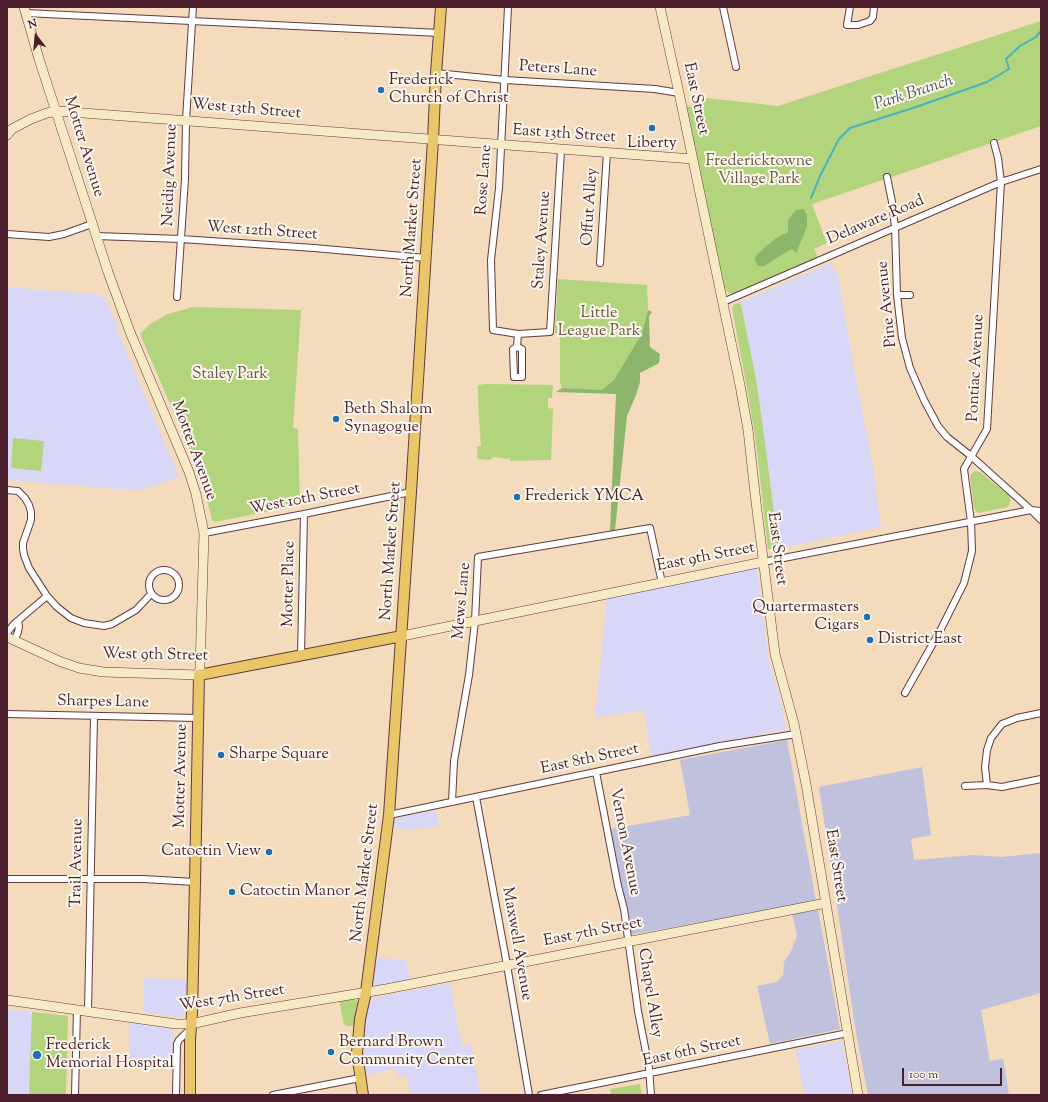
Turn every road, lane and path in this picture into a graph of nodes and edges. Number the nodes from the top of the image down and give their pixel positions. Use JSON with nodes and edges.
{"nodes":[{"id":1,"x":193,"y":7,"type":"edge"},
{"id":2,"x":441,"y":7,"type":"edge"},
{"id":3,"x":508,"y":7,"type":"edge"},
{"id":4,"x":660,"y":7,"type":"edge"},
{"id":5,"x":723,"y":7,"type":"edge"},
{"id":6,"x":850,"y":7,"type":"edge"},
{"id":7,"x":874,"y":7,"type":"edge"},
{"id":8,"x":25,"y":10,"type":"edge"},
{"id":9,"x":192,"y":20,"type":"junction"},
{"id":10,"x":440,"y":33,"type":"junction"},
{"id":11,"x":736,"y":67,"type":"dead end"},
{"id":12,"x":436,"y":74,"type":"junction"},
{"id":13,"x":505,"y":80,"type":"junction"},
{"id":14,"x":679,"y":93,"type":"junction"},
{"id":15,"x":57,"y":111,"type":"junction"},
{"id":16,"x":186,"y":120,"type":"junction"},
{"id":17,"x":7,"y":135,"type":"edge"},
{"id":18,"x":433,"y":140,"type":"junction"},
{"id":19,"x":994,"y":142,"type":"dead end"},
{"id":20,"x":501,"y":145,"type":"junction"},
{"id":21,"x":561,"y":150,"type":"junction"},
{"id":22,"x":607,"y":152,"type":"junction"},
{"id":23,"x":693,"y":159,"type":"junction"},
{"id":24,"x":1041,"y":169,"type":"edge"},
{"id":25,"x":887,"y":177,"type":"dead end"},
{"id":26,"x":1001,"y":182,"type":"junction"},
{"id":27,"x":92,"y":224,"type":"junction"},
{"id":28,"x":895,"y":227,"type":"junction"},
{"id":29,"x":7,"y":234,"type":"edge"},
{"id":30,"x":96,"y":236,"type":"junction"},
{"id":31,"x":181,"y":239,"type":"junction"},
{"id":32,"x":426,"y":258,"type":"junction"},
{"id":33,"x":600,"y":263,"type":"dead end"},
{"id":34,"x":897,"y":295,"type":"junction"},
{"id":35,"x":910,"y":295,"type":"dead end"},
{"id":36,"x":177,"y":297,"type":"dead end"},
{"id":37,"x":723,"y":302,"type":"junction"},
{"id":38,"x":518,"y":334,"type":"junction"},
{"id":39,"x":517,"y":347,"type":"dead end"},
{"id":40,"x":972,"y":456,"type":"junction"},
{"id":41,"x":7,"y":490,"type":"edge"},
{"id":42,"x":411,"y":492,"type":"junction"},
{"id":43,"x":1031,"y":510,"type":"junction"},
{"id":44,"x":1041,"y":511,"type":"edge"},
{"id":45,"x":304,"y":514,"type":"junction"},
{"id":46,"x":1041,"y":520,"type":"edge"},
{"id":47,"x":972,"y":522,"type":"junction"},
{"id":48,"x":204,"y":533,"type":"junction"},
{"id":49,"x":763,"y":562,"type":"junction"},
{"id":50,"x":662,"y":583,"type":"junction"},
{"id":51,"x":151,"y":594,"type":"junction"},
{"id":52,"x":47,"y":596,"type":"junction"},
{"id":53,"x":474,"y":621,"type":"junction"},
{"id":54,"x":18,"y":622,"type":"junction"},
{"id":55,"x":7,"y":633,"type":"edge"},
{"id":56,"x":402,"y":636,"type":"junction"},
{"id":57,"x":10,"y":639,"type":"edge"},
{"id":58,"x":301,"y":655,"type":"junction"},
{"id":59,"x":199,"y":675,"type":"junction"},
{"id":60,"x":905,"y":692,"type":"dead end"},
{"id":61,"x":1041,"y":713,"type":"edge"},
{"id":62,"x":7,"y":714,"type":"edge"},
{"id":63,"x":94,"y":716,"type":"junction"},
{"id":64,"x":198,"y":718,"type":"junction"},
{"id":65,"x":796,"y":734,"type":"junction"},
{"id":66,"x":596,"y":772,"type":"junction"},
{"id":67,"x":1041,"y":779,"type":"edge"},
{"id":68,"x":966,"y":786,"type":"dead end"},
{"id":69,"x":987,"y":786,"type":"junction"},
{"id":70,"x":476,"y":797,"type":"junction"},
{"id":71,"x":452,"y":802,"type":"junction"},
{"id":72,"x":389,"y":815,"type":"junction"},
{"id":73,"x":7,"y":879,"type":"edge"},
{"id":74,"x":91,"y":880,"type":"junction"},
{"id":75,"x":195,"y":882,"type":"junction"},
{"id":76,"x":826,"y":903,"type":"junction"},
{"id":77,"x":628,"y":941,"type":"junction"},
{"id":78,"x":508,"y":965,"type":"junction"},
{"id":79,"x":366,"y":992,"type":"junction"},
{"id":80,"x":7,"y":1000,"type":"edge"},
{"id":81,"x":77,"y":1010,"type":"junction"},
{"id":82,"x":88,"y":1011,"type":"junction"},
{"id":83,"x":191,"y":1026,"type":"junction"},
{"id":84,"x":848,"y":1033,"type":"junction"},
{"id":85,"x":649,"y":1074,"type":"junction"},
{"id":86,"x":360,"y":1078,"type":"junction"},
{"id":87,"x":75,"y":1095,"type":"edge"},
{"id":88,"x":176,"y":1095,"type":"edge"},
{"id":89,"x":190,"y":1095,"type":"edge"},
{"id":90,"x":272,"y":1095,"type":"edge"},
{"id":91,"x":363,"y":1095,"type":"edge"},
{"id":92,"x":530,"y":1095,"type":"edge"},
{"id":93,"x":541,"y":1095,"type":"edge"},
{"id":94,"x":651,"y":1095,"type":"edge"},
{"id":95,"x":858,"y":1095,"type":"edge"}],
"edges":[{"from":1,"to":9,"type":"street","name":"Neidig Avenue"},
{"from":2,"to":10,"type":"main road","name":"North Market Street"},
{"from":3,"to":13,"type":"street","name":"Rose Lane"},
{"from":4,"to":14,"type":"main road","name":"East Street"},
{"from":5,"to":11,"type":"street"},
{"from":6,"to":7,"type":"street"},
{"from":8,"to":9,"type":"street"},
{"from":8,"to":15,"type":"main road","name":"Motter Avenue"},
{"from":9,"to":10,"type":"street"},
{"from":9,"to":16,"type":"street","name":"Neidig Avenue"},
{"from":10,"to":12,"type":"main road","name":"North Market Street"},
{"from":12,"to":13,"type":"street","name":"Peters Lane"},
{"from":12,"to":18,"type":"main road","name":"North Market Street"},
{"from":13,"to":14,"type":"street","name":"Peters Lane"},
{"from":13,"to":20,"type":"street","name":"Rose Lane"},
{"from":14,"to":23,"type":"main road","name":"East Street"},
{"from":15,"to":16,"type":"main road","name":"West 13th Street"},
{"from":15,"to":17,"type":"main road","name":"West 13th Street"},
{"from":15,"to":27,"type":"main road","name":"Motter Avenue"},
{"from":16,"to":18,"type":"main road","name":"West 13th Street"},
{"from":16,"to":31,"type":"street","name":"Neidig Avenue"},
{"from":18,"to":20,"type":"main road","name":"East 13th Street"},
{"from":18,"to":32,"type":"main road","name":"North Market Street"},
{"from":19,"to":26,"type":"street","name":"Pontiac Avenue"},
{"from":20,"to":21,"type":"main road","name":"East 13th Street"},
{"from":20,"to":38,"type":"street","name":"Rose Lane"},
{"from":21,"to":22,"type":"main road","name":"East 13th Street"},
{"from":21,"to":38,"type":"street","name":"Staley Avenue"},
{"from":22,"to":23,"type":"main road","name":"East 13th Street"},
{"from":22,"to":33,"type":"street","name":"Offut Alley"},
{"from":23,"to":37,"type":"main road","name":"East Street"},
{"from":24,"to":26,"type":"street","name":"Delaware Road"},
{"from":25,"to":28,"type":"street","name":"Pine Avenue"},
{"from":26,"to":28,"type":"street","name":"Delaware Road"},
{"from":26,"to":40,"type":"street","name":"Pontiac Avenue"},
{"from":27,"to":29,"type":"street"},
{"from":27,"to":30,"type":"main road","name":"Motter Avenue"},
{"from":28,"to":34,"type":"street","name":"Pine Avenue"},
{"from":28,"to":37,"type":"street","name":"Delaware Road"},
{"from":30,"to":31,"type":"street","name":"West 12th Street"},
{"from":30,"to":48,"type":"main road","name":"Motter Avenue"},
{"from":31,"to":32,"type":"street","name":"West 12th Street"},
{"from":31,"to":36,"type":"street","name":"Neidig Avenue"},
{"from":32,"to":42,"type":"main road","name":"North Market Street"},
{"from":34,"to":35,"type":"street"},
{"from":34,"to":40,"type":"street","name":"Pine Avenue"},
{"from":37,"to":49,"type":"main road","name":"East Street"},
{"from":38,"to":39,"type":"street"},
{"from":40,"to":43,"type":"street","name":"Pine Avenue"},
{"from":40,"to":47,"type":"street","name":"Pontiac Avenue"},
{"from":41,"to":52,"type":"street"},
{"from":42,"to":45,"type":"street","name":"West 10th Street"},
{"from":42,"to":56,"type":"main road","name":"North Market Street"},
{"from":43,"to":44,"type":"street","name":"East 9th Street"},
{"from":43,"to":46,"type":"street","name":"Pine Avenue"},
{"from":43,"to":47,"type":"street","name":"East 9th Street"},
{"from":45,"to":48,"type":"street","name":"West 10th Street"},
{"from":45,"to":58,"type":"street","name":"Motter Place"},
{"from":47,"to":49,"type":"street","name":"East 9th Street"},
{"from":47,"to":60,"type":"street","name":"Pontiac Avenue"},
{"from":48,"to":59,"type":"main road","name":"Motter Avenue"},
{"from":49,"to":50,"type":"main road","name":"East 9th Street"},
{"from":49,"to":65,"type":"main road","name":"East Street"},
{"from":50,"to":53,"type":"main road","name":"East 9th Street"},
{"from":50,"to":53,"type":"street","name":"Mews Lane"},
{"from":51,"to":51,"type":"street"},
{"from":51,"to":52,"type":"street"},
{"from":52,"to":54,"type":"street"},
{"from":53,"to":56,"type":"main road","name":"East 9th Street"},
{"from":53,"to":71,"type":"street","name":"Mews Lane"},
{"from":54,"to":55,"type":"street"},
{"from":54,"to":57,"type":"street"},
{"from":56,"to":58,"type":"main road","name":"West 9th Street"},
{"from":56,"to":72,"type":"main road","name":"North Market Street"},
{"from":57,"to":59,"type":"main road","name":"West 9th Street"},
{"from":58,"to":59,"type":"main road","name":"West 9th Street"},
{"from":59,"to":64,"type":"main road","name":"Motter Avenue"},
{"from":61,"to":69,"type":"street"},
{"from":62,"to":63,"type":"street","name":"Sharpes Lane"},
{"from":63,"to":64,"type":"street","name":"Sharpes Lane"},
{"from":63,"to":74,"type":"street","name":"Trail Avenue"},
{"from":64,"to":75,"type":"main road","name":"Motter Avenue"},
{"from":65,"to":66,"type":"street","name":"East 8th Street"},
{"from":65,"to":76,"type":"main road","name":"East Street"},
{"from":66,"to":70,"type":"street","name":"East 8th Street"},
{"from":66,"to":77,"type":"street","name":"Vernon Avenue"},
{"from":67,"to":69,"type":"street"},
{"from":68,"to":69,"type":"street"},
{"from":70,"to":71,"type":"street","name":"East 8th Street"},
{"from":70,"to":78,"type":"street","name":"Maxwell Avenue"},
{"from":71,"to":72,"type":"street","name":"East 8th Street"},
{"from":72,"to":79,"type":"main road","name":"North Market Street"},
{"from":73,"to":74,"type":"street"},
{"from":74,"to":75,"type":"street"},
{"from":74,"to":82,"type":"street","name":"Trail Avenue"},
{"from":75,"to":83,"type":"main road","name":"Motter Avenue"},
{"from":76,"to":77,"type":"main road","name":"East 7th Street"},
{"from":76,"to":84,"type":"main road","name":"East Street"},
{"from":77,"to":78,"type":"main road","name":"East 7th Street"},
{"from":77,"to":85,"type":"street","name":"Chapel Alley"},
{"from":78,"to":79,"type":"main road","name":"East 7th Street"},
{"from":78,"to":92,"type":"street","name":"Maxwell Avenue"},
{"from":79,"to":83,"type":"main road","name":"West 7th Street"},
{"from":79,"to":86,"type":"main road","name":"North Market Street"},
{"from":80,"to":81,"type":"main road","name":"West 7th Street"},
{"from":81,"to":82,"type":"main road","name":"West 7th Street"},
{"from":81,"to":87,"type":"street"},
{"from":82,"to":83,"type":"main road","name":"West 7th Street"},
{"from":83,"to":88,"type":"street"},
{"from":83,"to":89,"type":"main road","name":"Motter Avenue"},
{"from":84,"to":85,"type":"street","name":"East 6th Street"},
{"from":84,"to":95,"type":"main road","name":"East Street"},
{"from":85,"to":93,"type":"street","name":"East 6th Street"},
{"from":85,"to":94,"type":"street","name":"Chapel Alley"},
{"from":86,"to":90,"type":"street"},
{"from":86,"to":91,"type":"main road","name":"North Market Street"}]}
